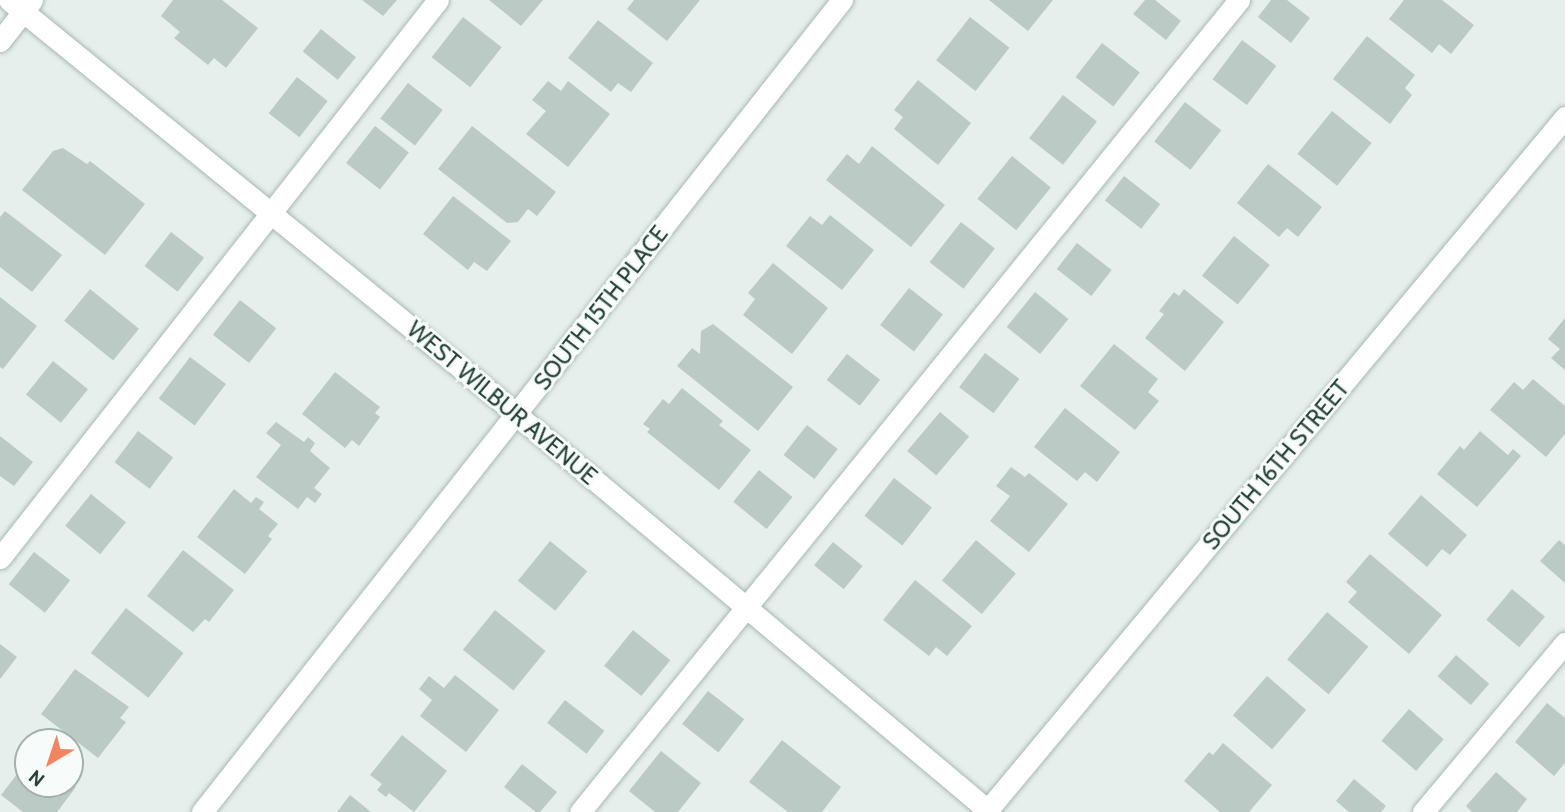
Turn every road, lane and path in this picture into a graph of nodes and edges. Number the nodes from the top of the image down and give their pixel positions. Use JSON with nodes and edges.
{"nodes":[{"id":1,"x":438,"y":0,"type":"edge"},
{"id":2,"x":842,"y":0,"type":"edge"},
{"id":3,"x":1239,"y":0,"type":"edge"},
{"id":4,"x":21,"y":4,"type":"edge"},
{"id":5,"x":0,"y":41,"type":"edge"},
{"id":6,"x":1565,"y":117,"type":"edge"},
{"id":7,"x":270,"y":213,"type":"junction"},
{"id":8,"x":517,"y":415,"type":"junction"},
{"id":9,"x":0,"y":558,"type":"edge"},
{"id":10,"x":745,"y":606,"type":"junction"},
{"id":11,"x":1565,"y":643,"type":"edge"},
{"id":12,"x":988,"y":811,"type":"edge"},
{"id":13,"x":202,"y":812,"type":"edge"},
{"id":14,"x":580,"y":812,"type":"edge"},
{"id":15,"x":1423,"y":812,"type":"edge"}],
"edges":[{"from":1,"to":7,"type":"street"},
{"from":2,"to":8,"type":"street","name":"SOUTH 15TH PLACE"},
{"from":3,"to":10,"type":"street"},
{"from":4,"to":5,"type":"street"},
{"from":4,"to":7,"type":"street","name":"WEST WILBUR AVENUE"},
{"from":6,"to":12,"type":"street","name":"SOUTH 16TH STREET"},
{"from":7,"to":8,"type":"street","name":"WEST WILBUR AVENUE"},
{"from":7,"to":9,"type":"street"},
{"from":8,"to":10,"type":"street","name":"WEST WILBUR AVENUE"},
{"from":8,"to":13,"type":"street","name":"SOUTH 15TH PLACE"},
{"from":10,"to":12,"type":"street","name":"WEST WILBUR AVENUE"},
{"from":10,"to":14,"type":"street"},
{"from":11,"to":15,"type":"street"}]}
